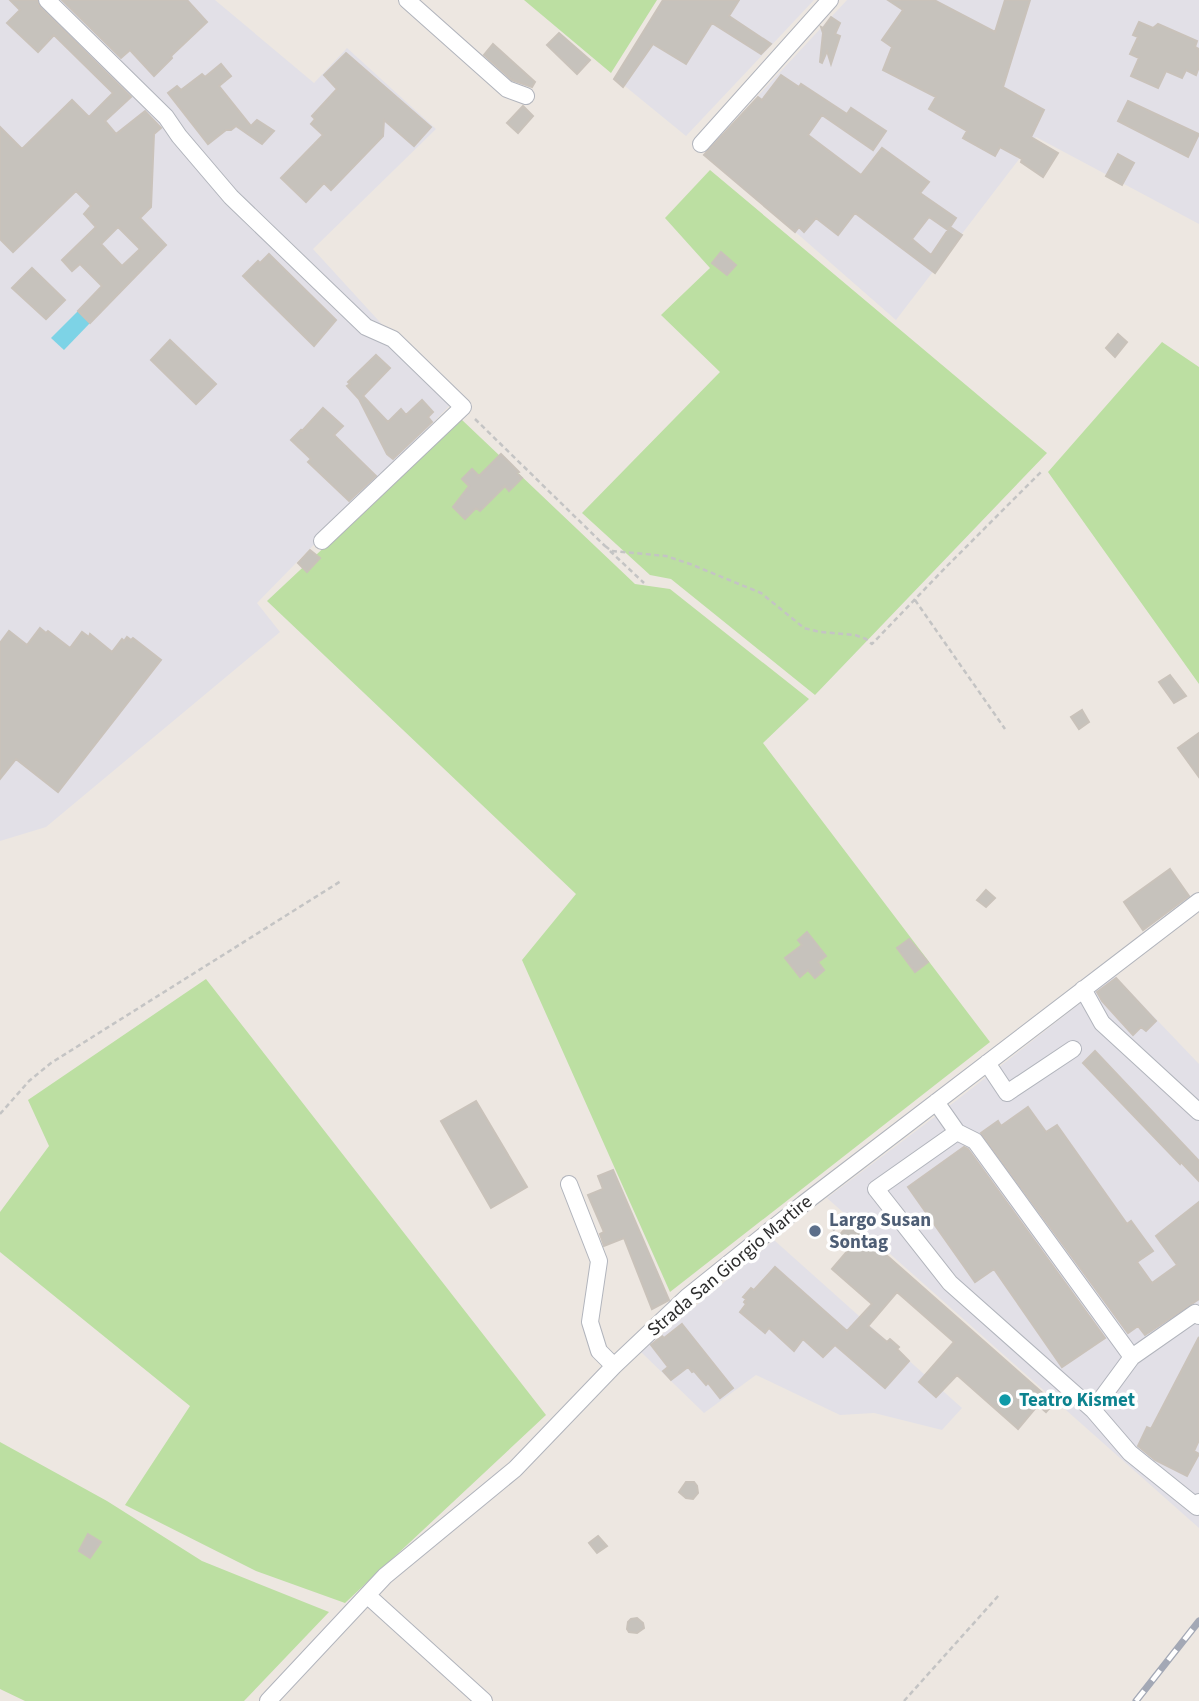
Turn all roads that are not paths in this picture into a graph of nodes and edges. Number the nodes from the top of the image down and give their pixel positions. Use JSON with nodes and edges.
{"nodes":[{"id":1,"x":47,"y":0,"type":"edge"},
{"id":2,"x":407,"y":0,"type":"edge"},
{"id":3,"x":830,"y":0,"type":"edge"},
{"id":4,"x":526,"y":96,"type":"dead end"},
{"id":5,"x":701,"y":144,"type":"dead end"},
{"id":6,"x":322,"y":541,"type":"dead end"},
{"id":7,"x":1199,"y":901,"type":"edge"},
{"id":8,"x":1083,"y":989,"type":"junction"},
{"id":9,"x":1073,"y":1049,"type":"dead end"},
{"id":10,"x":987,"y":1063,"type":"junction"},
{"id":11,"x":936,"y":1102,"type":"junction"},
{"id":12,"x":1199,"y":1112,"type":"edge"},
{"id":13,"x":957,"y":1132,"type":"junction"},
{"id":14,"x":569,"y":1184,"type":"dead end"},
{"id":15,"x":1199,"y":1316,"type":"edge"},
{"id":16,"x":1132,"y":1357,"type":"junction"},
{"id":17,"x":614,"y":1366,"type":"junction"},
{"id":18,"x":1093,"y":1410,"type":"junction"},
{"id":19,"x":1199,"y":1502,"type":"edge"},
{"id":20,"x":367,"y":1595,"type":"junction"},
{"id":21,"x":268,"y":1701,"type":"edge"},
{"id":22,"x":484,"y":1701,"type":"edge"}],
"edges":[{"from":1,"to":6,"type":"street"},
{"from":2,"to":4,"type":"street"},
{"from":3,"to":5,"type":"street"},
{"from":7,"to":8,"type":"street","name":"Strada San Giorgio Martire"},
{"from":8,"to":10,"type":"street","name":"Strada San Giorgio Martire"},
{"from":8,"to":12,"type":"street"},
{"from":9,"to":10,"type":"street"},
{"from":10,"to":11,"type":"street","name":"Strada San Giorgio Martire"},
{"from":11,"to":13,"type":"street"},
{"from":11,"to":17,"type":"street","name":"Strada San Giorgio Martire"},
{"from":13,"to":16,"type":"street"},
{"from":13,"to":18,"type":"street"},
{"from":14,"to":17,"type":"street"},
{"from":15,"to":16,"type":"street"},
{"from":16,"to":18,"type":"street"},
{"from":17,"to":20,"type":"street","name":"Strada San Giorgio Martire"},
{"from":18,"to":19,"type":"street"},
{"from":20,"to":21,"type":"street","name":"Strada San Giorgio Martire"},
{"from":20,"to":22,"type":"street"}]}
